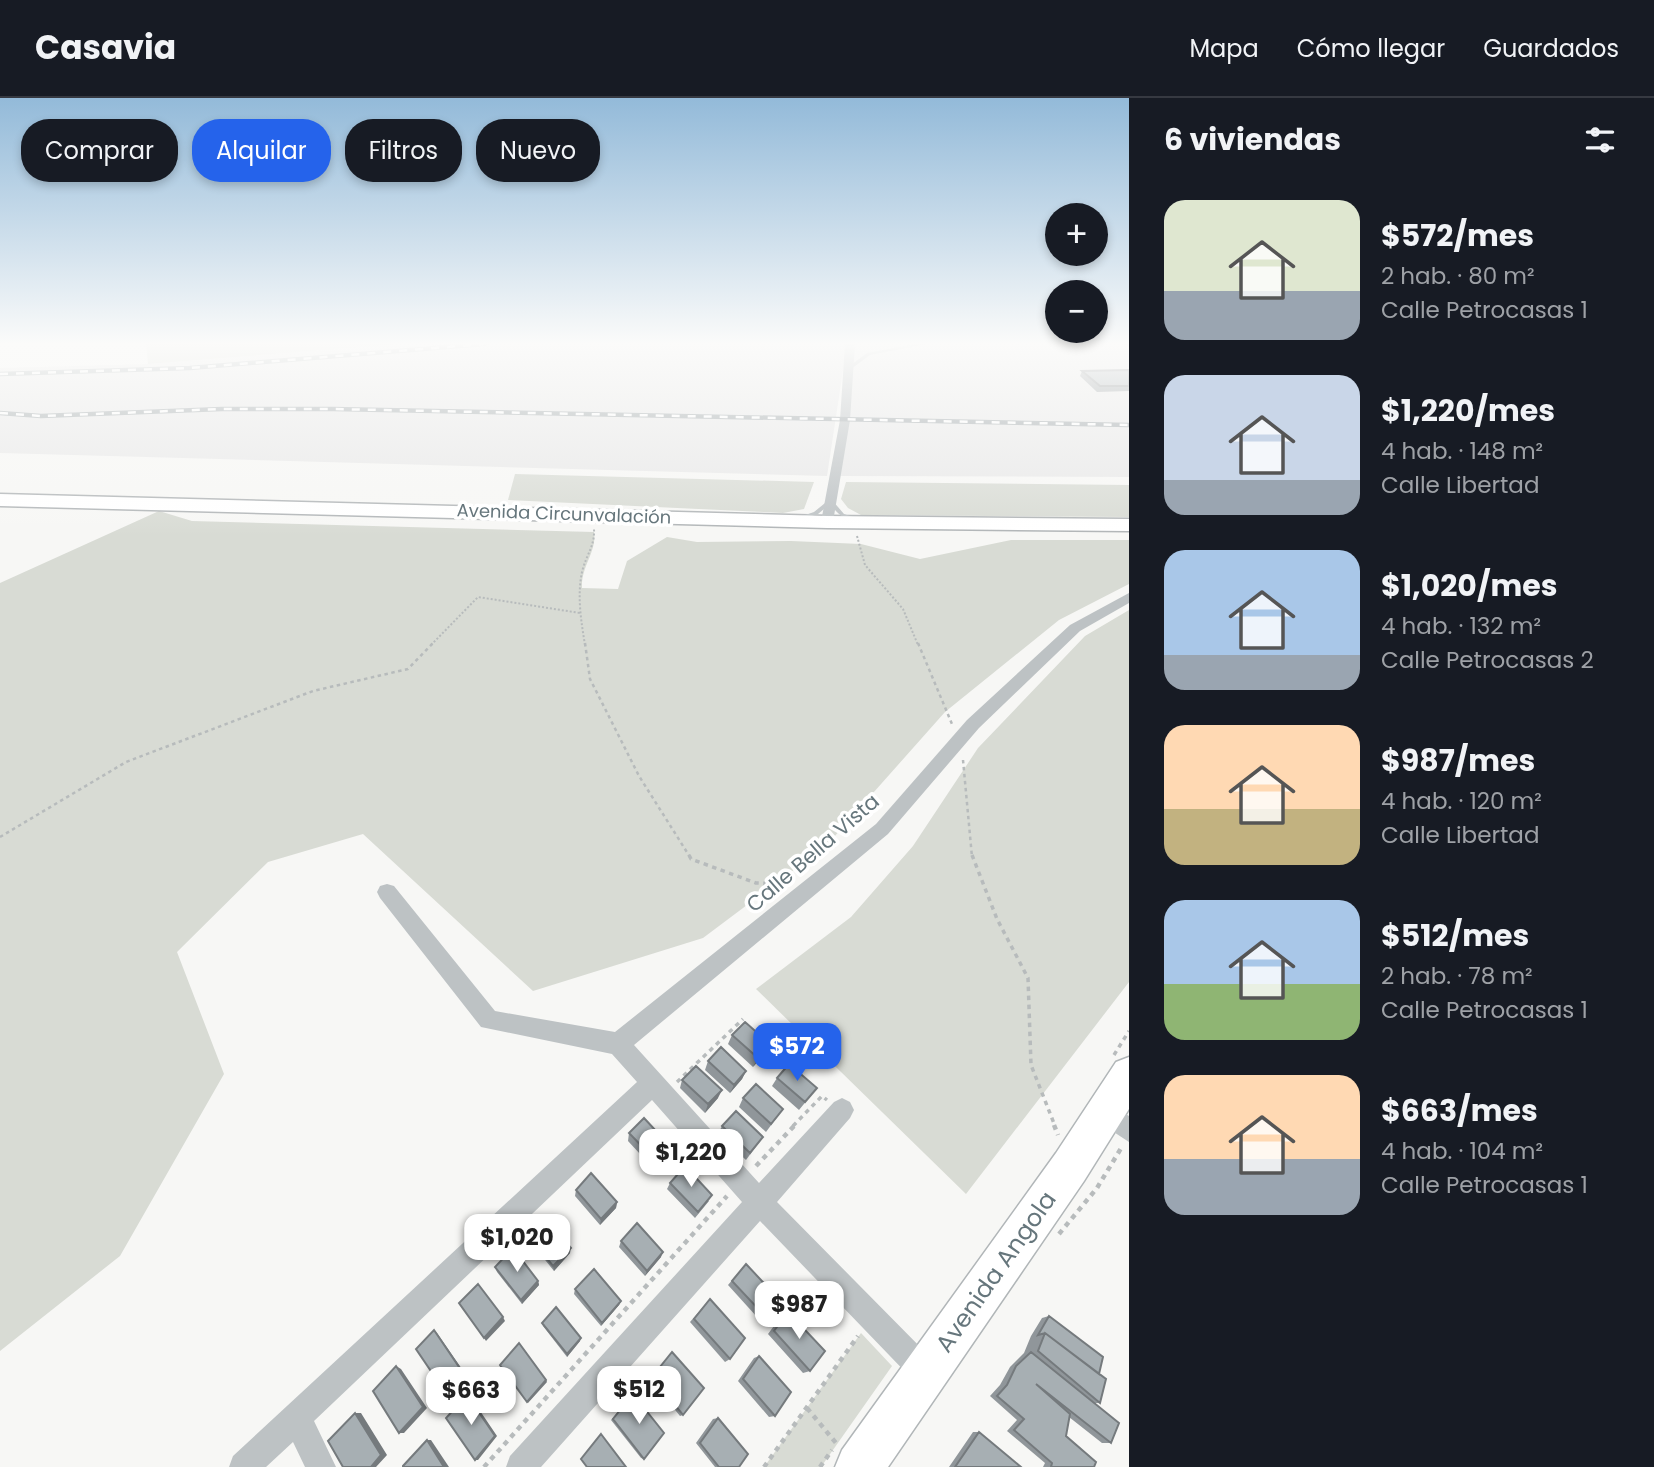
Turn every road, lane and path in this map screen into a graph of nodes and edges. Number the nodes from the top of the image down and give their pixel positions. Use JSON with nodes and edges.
{"nodes":[{"id":1,"x":846,"y":408,"type":"edge"},
{"id":2,"x":830,"y":501,"type":"junction"},
{"id":3,"x":3,"y":503,"type":"edge"},
{"id":4,"x":592,"y":515,"type":"junction"},
{"id":5,"x":792,"y":521,"type":"junction"},
{"id":6,"x":827,"y":522,"type":"junction"},
{"id":7,"x":855,"y":522,"type":"junction"},
{"id":8,"x":1129,"y":525,"type":"edge"},
{"id":9,"x":1129,"y":597,"type":"edge"},
{"id":10,"x":580,"y":613,"type":"junction"},
{"id":11,"x":961,"y":738,"type":"junction"},
{"id":12,"x":0,"y":837,"type":"edge"},
{"id":13,"x":812,"y":886,"type":"junction"},
{"id":14,"x":387,"y":892,"type":"dead end"},
{"id":15,"x":618,"y":1044,"type":"junction"},
{"id":16,"x":1129,"y":1075,"type":"edge"},
{"id":17,"x":653,"y":1083,"type":"junction"},
{"id":18,"x":842,"y":1110,"type":"joint"},
{"id":19,"x":1117,"y":1122,"type":"edge"},
{"id":20,"x":1070,"y":1167,"type":"junction"},
{"id":21,"x":750,"y":1192,"type":"junction"},
{"id":22,"x":872,"y":1317,"type":"junction"},
{"id":23,"x":926,"y":1372,"type":"junction"},
{"id":24,"x":807,"y":1408,"type":"junction"},
{"id":25,"x":297,"y":1419,"type":"junction"},
{"id":26,"x":850,"y":1459,"type":"edge"},
{"id":27,"x":244,"y":1467,"type":"edge"},
{"id":28,"x":321,"y":1467,"type":"edge"},
{"id":29,"x":484,"y":1467,"type":"edge"},
{"id":30,"x":521,"y":1467,"type":"edge"},
{"id":31,"x":764,"y":1467,"type":"edge"}],
"edges":[{"from":1,"to":2,"type":"street"},
{"from":2,"to":5,"type":"lane"},
{"from":2,"to":6,"type":"street"},
{"from":2,"to":7,"type":"lane"},
{"from":3,"to":4,"type":"main road","name":"Avenida Circunvalación"},
{"from":4,"to":5,"type":"main road","name":"Avenida Circunvalación"},
{"from":4,"to":10,"type":"path"},
{"from":5,"to":6,"type":"main road","name":"Avenida Circunvalación"},
{"from":6,"to":7,"type":"main road","name":"Avenida Circunvalación"},
{"from":7,"to":8,"type":"main road","name":"Avenida Circunvalación"},
{"from":7,"to":11,"type":"path"},
{"from":9,"to":11,"type":"street","name":"Calle Bella Vista"},
{"from":10,"to":12,"type":"path"},
{"from":10,"to":13,"type":"path"},
{"from":11,"to":13,"type":"street","name":"Calle Bella Vista"},
{"from":11,"to":20,"type":"path"},
{"from":13,"to":15,"type":"street","name":"Calle Bella Vista"},
{"from":14,"to":15,"type":"street"},
{"from":15,"to":17,"type":"street"},
{"from":16,"to":19,"type":"main road","name":"Avenida Angola"},
{"from":17,"to":21,"type":"street"},
{"from":17,"to":25,"type":"street"},
{"from":18,"to":21,"type":"street"},
{"from":18,"to":21,"type":"path"},
{"from":19,"to":20,"type":"main road","name":"Avenida Angola"},
{"from":20,"to":23,"type":"main road","name":"Avenida Angola"},
{"from":21,"to":22,"type":"street"},
{"from":21,"to":29,"type":"path"},
{"from":21,"to":30,"type":"street"},
{"from":22,"to":23,"type":"street"},
{"from":22,"to":24,"type":"path"},
{"from":23,"to":26,"type":"main road","name":"Avenida Angola"},
{"from":24,"to":26,"type":"path"},
{"from":24,"to":31,"type":"path"},
{"from":25,"to":27,"type":"street"},
{"from":25,"to":28,"type":"street"}]}
